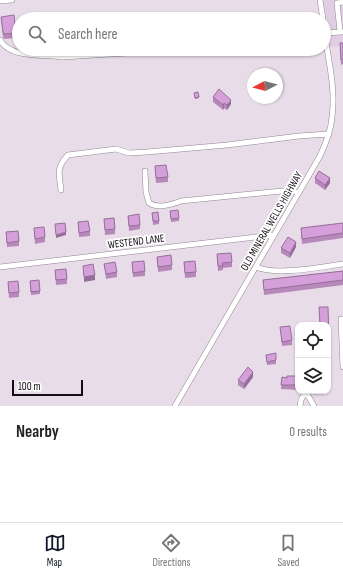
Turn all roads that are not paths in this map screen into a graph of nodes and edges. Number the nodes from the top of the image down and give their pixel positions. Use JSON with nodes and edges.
{"nodes":[{"id":1,"x":12,"y":0,"type":"edge"},
{"id":2,"x":320,"y":0,"type":"edge"},
{"id":3,"x":0,"y":2,"type":"edge"},
{"id":4,"x":343,"y":2,"type":"edge"},
{"id":5,"x":321,"y":12,"type":"edge"},
{"id":6,"x":341,"y":15,"type":"edge"},
{"id":7,"x":342,"y":32,"type":"edge"},
{"id":8,"x":331,"y":34,"type":"edge"},
{"id":9,"x":0,"y":40,"type":"edge"},
{"id":10,"x":12,"y":51,"type":"edge"},
{"id":11,"x":57,"y":56,"type":"edge"},
{"id":12,"x":79,"y":56,"type":"edge"},
{"id":13,"x":327,"y":56,"type":"edge"},
{"id":14,"x":329,"y":134,"type":"junction"},
{"id":15,"x":144,"y":170,"type":"dead end"},
{"id":16,"x":60,"y":190,"type":"dead end"},
{"id":17,"x":299,"y":193,"type":"junction"},
{"id":18,"x":274,"y":235,"type":"junction"},
{"id":19,"x":343,"y":264,"type":"edge"},
{"id":20,"x":0,"y":267,"type":"edge"},
{"id":21,"x":256,"y":267,"type":"junction"},
{"id":22,"x":341,"y":319,"type":"dead end"},
{"id":23,"x":343,"y":367,"type":"edge"},
{"id":24,"x":175,"y":406,"type":"edge"},
{"id":25,"x":300,"y":406,"type":"edge"},
{"id":26,"x":314,"y":406,"type":"edge"}],
"edges":[{"from":1,"to":3,"type":"street"},
{"from":2,"to":5,"type":"street"},
{"from":4,"to":6,"type":"street"},
{"from":6,"to":7,"type":"street"},
{"from":7,"to":8,"type":"street"},
{"from":9,"to":10,"type":"street"},
{"from":11,"to":12,"type":"street"},
{"from":13,"to":14,"type":"street","name":"OLD MINERAL WELLS HIGHWAY"},
{"from":14,"to":16,"type":"street"},
{"from":14,"to":17,"type":"street","name":"OLD MINERAL WELLS HIGHWAY"},
{"from":15,"to":17,"type":"street"},
{"from":17,"to":18,"type":"street","name":"OLD MINERAL WELLS HIGHWAY"},
{"from":18,"to":20,"type":"street","name":"WESTEND LANE"},
{"from":18,"to":21,"type":"street","name":"OLD MINERAL WELLS HIGHWAY"},
{"from":19,"to":21,"type":"street"},
{"from":21,"to":24,"type":"street","name":"OLD MINERAL WELLS HIGHWAY"},
{"from":22,"to":23,"type":"street"},
{"from":25,"to":26,"type":"street"}]}
